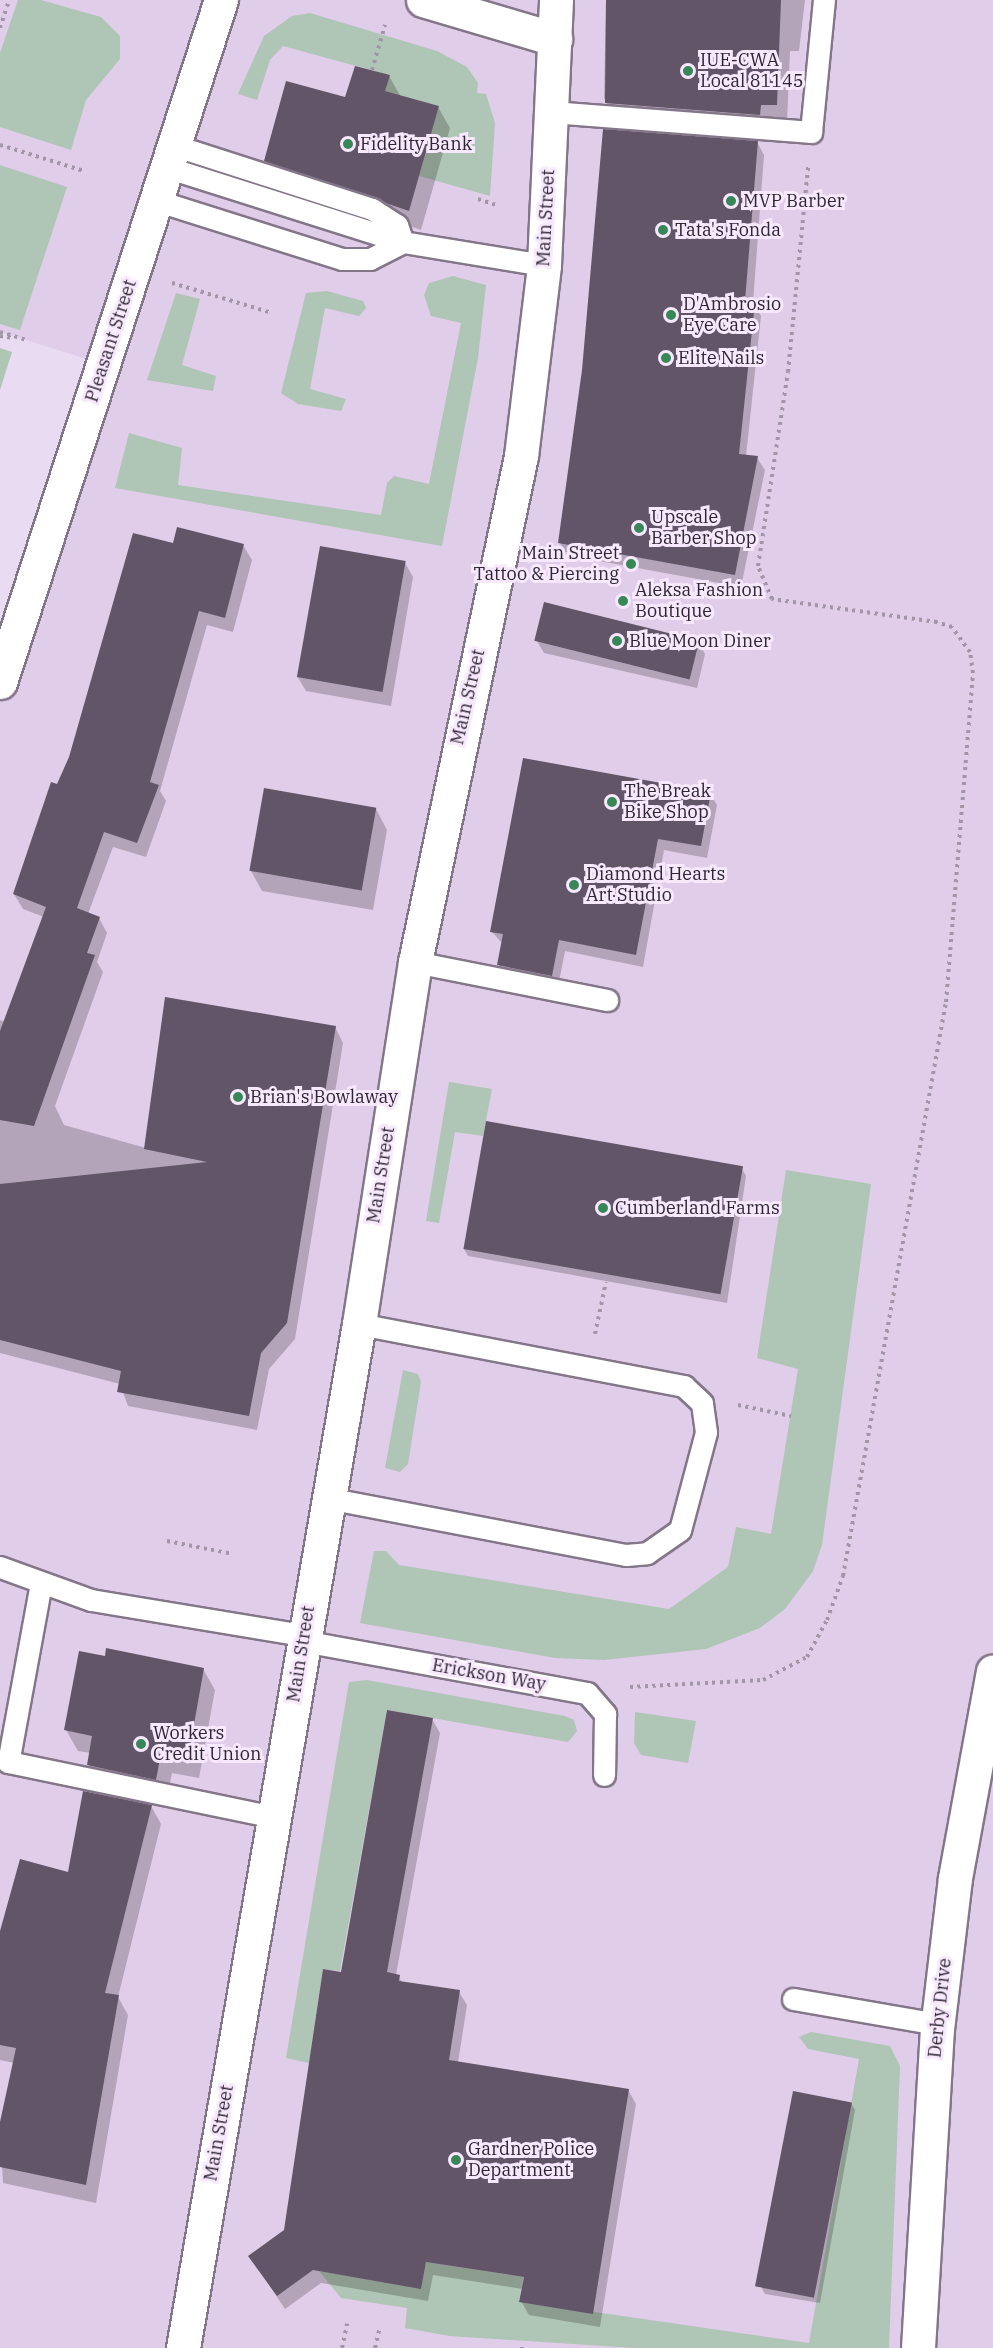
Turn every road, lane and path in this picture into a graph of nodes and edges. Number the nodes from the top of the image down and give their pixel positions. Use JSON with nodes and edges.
{"nodes":[{"id":1,"x":9,"y":0,"type":"edge"},
{"id":2,"x":221,"y":0,"type":"edge"},
{"id":3,"x":423,"y":0,"type":"edge"},
{"id":4,"x":556,"y":0,"type":"edge"},
{"id":5,"x":824,"y":0,"type":"edge"},
{"id":6,"x":385,"y":25,"type":"dead end"},
{"id":7,"x":0,"y":28,"type":"edge"},
{"id":8,"x":555,"y":39,"type":"junction"},
{"id":9,"x":372,"y":70,"type":"dead end"},
{"id":10,"x":552,"y":112,"type":"junction"},
{"id":11,"x":811,"y":132,"type":"junction"},
{"id":12,"x":0,"y":145,"type":"edge"},
{"id":13,"x":169,"y":156,"type":"junction"},
{"id":14,"x":84,"y":171,"type":"dead end"},
{"id":15,"x":478,"y":199,"type":"dead end"},
{"id":16,"x":155,"y":200,"type":"junction"},
{"id":17,"x":499,"y":206,"type":"dead end"},
{"id":18,"x":403,"y":242,"type":"junction"},
{"id":19,"x":544,"y":265,"type":"junction"},
{"id":20,"x":171,"y":283,"type":"dead end"},
{"id":21,"x":272,"y":313,"type":"dead end"},
{"id":22,"x":0,"y":334,"type":"edge"},
{"id":23,"x":0,"y":682,"type":"edge"},
{"id":24,"x":415,"y":962,"type":"junction"},
{"id":25,"x":607,"y":1000,"type":"dead end"},
{"id":26,"x":606,"y":1282,"type":"dead end"},
{"id":27,"x":358,"y":1324,"type":"junction"},
{"id":28,"x":589,"y":1365,"type":"junction"},
{"id":29,"x":695,"y":1396,"type":"junction"},
{"id":30,"x":791,"y":1416,"type":"dead end"},
{"id":31,"x":327,"y":1498,"type":"junction"},
{"id":32,"x":167,"y":1541,"type":"dead end"},
{"id":33,"x":233,"y":1554,"type":"dead end"},
{"id":34,"x":0,"y":1567,"type":"edge"},
{"id":35,"x":40,"y":1583,"type":"junction"},
{"id":36,"x":303,"y":1638,"type":"junction"},
{"id":37,"x":993,"y":1671,"type":"edge"},
{"id":38,"x":596,"y":1699,"type":"junction"},
{"id":39,"x":604,"y":1775,"type":"dead end"},
{"id":40,"x":273,"y":1817,"type":"junction"},
{"id":41,"x":793,"y":1999,"type":"dead end"},
{"id":42,"x":938,"y":2024,"type":"junction"},
{"id":43,"x":347,"y":2324,"type":"dead end"},
{"id":44,"x":379,"y":2330,"type":"dead end"},
{"id":45,"x":183,"y":2348,"type":"edge"},
{"id":46,"x":342,"y":2348,"type":"edge"},
{"id":47,"x":375,"y":2348,"type":"edge"},
{"id":48,"x":918,"y":2348,"type":"edge"}],
"edges":[{"from":1,"to":7,"type":"path"},
{"from":2,"to":13,"type":"main road","name":"Pleasant Street"},
{"from":3,"to":8,"type":"main road"},
{"from":4,"to":8,"type":"main road","name":"Main Street"},
{"from":5,"to":11,"type":"lane"},
{"from":6,"to":9,"type":"path"},
{"from":8,"to":10,"type":"main road","name":"Main Street"},
{"from":10,"to":11,"type":"lane"},
{"from":10,"to":19,"type":"main road","name":"Main Street"},
{"from":11,"to":38,"type":"path"},
{"from":12,"to":14,"type":"path"},
{"from":13,"to":16,"type":"main road","name":"Pleasant Street"},
{"from":13,"to":18,"type":"lane"},
{"from":15,"to":17,"type":"path"},
{"from":16,"to":18,"type":"lane"},
{"from":16,"to":23,"type":"main road","name":"Pleasant Street"},
{"from":18,"to":19,"type":"lane"},
{"from":19,"to":24,"type":"main road","name":"Main Street"},
{"from":20,"to":21,"type":"path"},
{"from":22,"to":22,"type":"path"},
{"from":24,"to":25,"type":"lane"},
{"from":24,"to":27,"type":"main road","name":"Main Street"},
{"from":26,"to":28,"type":"path"},
{"from":27,"to":28,"type":"lane"},
{"from":27,"to":31,"type":"main road","name":"Main Street"},
{"from":28,"to":29,"type":"lane"},
{"from":29,"to":30,"type":"path"},
{"from":29,"to":31,"type":"lane"},
{"from":31,"to":36,"type":"main road","name":"Main Street"},
{"from":32,"to":33,"type":"path"},
{"from":34,"to":35,"type":"lane","name":"Erickson Way"},
{"from":35,"to":36,"type":"lane","name":"Erickson Way"},
{"from":35,"to":40,"type":"lane"},
{"from":36,"to":38,"type":"lane","name":"Erickson Way"},
{"from":36,"to":40,"type":"main road","name":"Main Street"},
{"from":37,"to":42,"type":"main road","name":"Derby Drive"},
{"from":38,"to":39,"type":"lane"},
{"from":40,"to":45,"type":"main road","name":"Main Street"},
{"from":41,"to":42,"type":"lane"},
{"from":42,"to":48,"type":"main road","name":"Derby Drive"},
{"from":43,"to":46,"type":"path"},
{"from":44,"to":47,"type":"path"}]}
